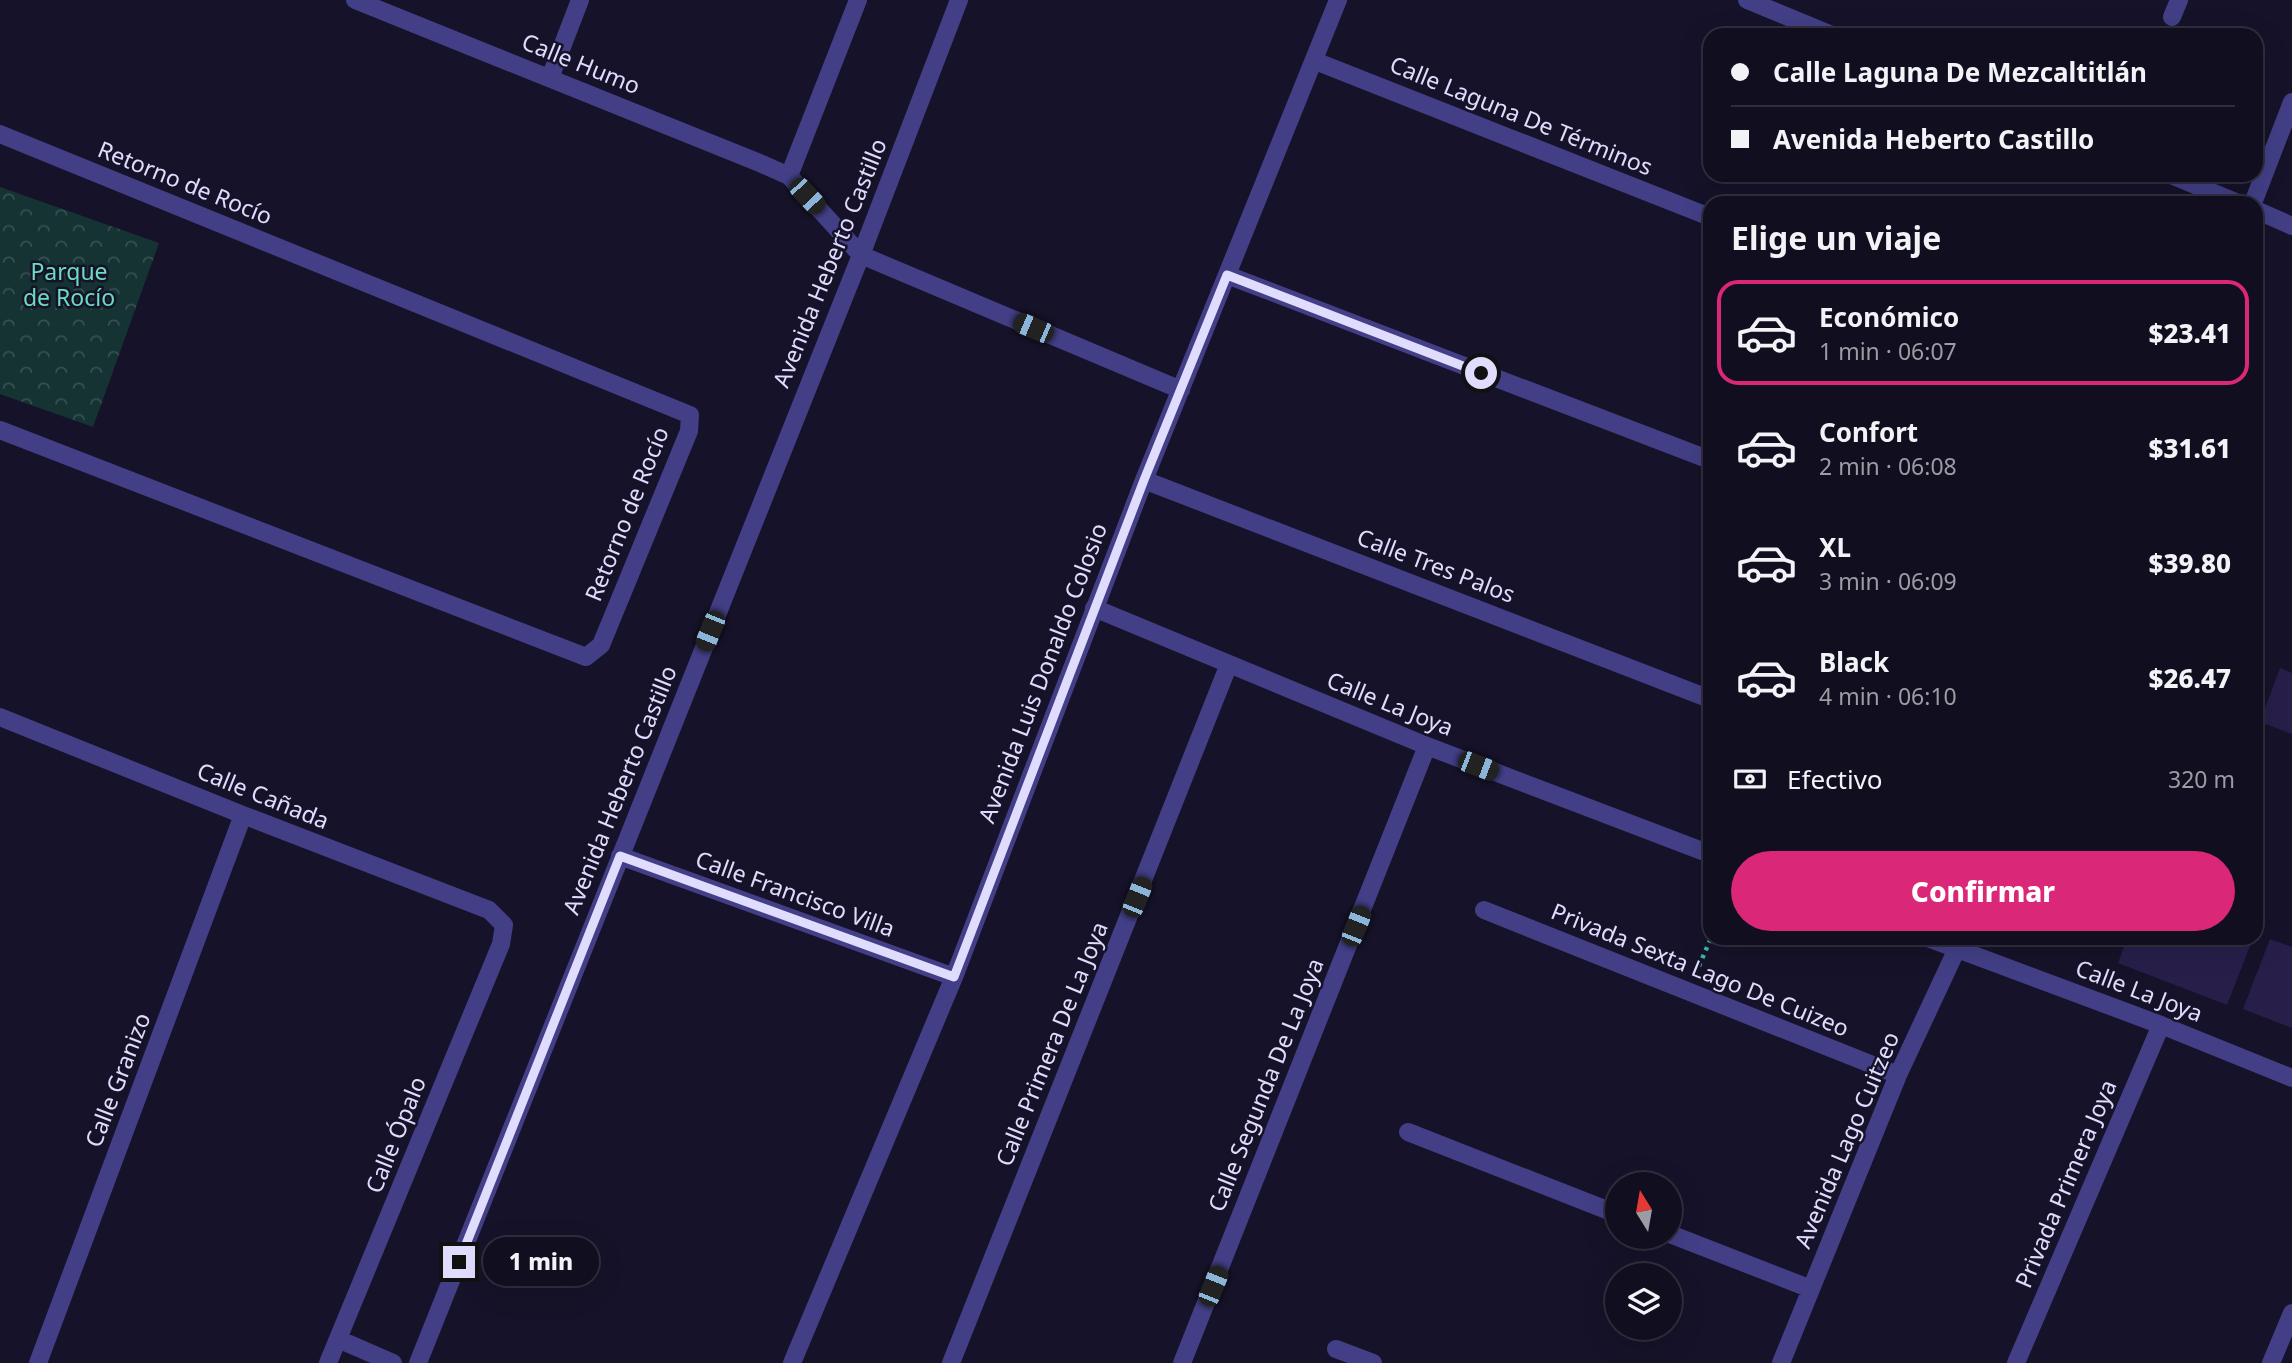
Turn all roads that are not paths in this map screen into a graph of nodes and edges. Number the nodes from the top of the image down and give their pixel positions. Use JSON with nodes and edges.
{"nodes":[{"id":1,"x":355,"y":0,"type":"edge"},
{"id":2,"x":580,"y":0,"type":"edge"},
{"id":3,"x":858,"y":0,"type":"edge"},
{"id":4,"x":959,"y":0,"type":"edge"},
{"id":5,"x":1339,"y":0,"type":"edge"},
{"id":6,"x":1747,"y":0,"type":"edge"},
{"id":7,"x":1815,"y":28,"type":"edge"},
{"id":8,"x":1315,"y":61,"type":"junction"},
{"id":9,"x":550,"y":78,"type":"junction"},
{"id":10,"x":2292,"y":102,"type":"edge"},
{"id":11,"x":0,"y":134,"type":"edge"},
{"id":12,"x":789,"y":176,"type":"junction"},
{"id":13,"x":2263,"y":177,"type":"edge"},
{"id":14,"x":2188,"y":182,"type":"edge"},
{"id":15,"x":2221,"y":196,"type":"edge"},
{"id":16,"x":2263,"y":213,"type":"edge"},
{"id":17,"x":1703,"y":214,"type":"edge"},
{"id":18,"x":2292,"y":226,"type":"edge"},
{"id":19,"x":860,"y":255,"type":"junction"},
{"id":20,"x":1227,"y":275,"type":"junction"},
{"id":21,"x":1181,"y":390,"type":"junction"},
{"id":22,"x":0,"y":430,"type":"edge"},
{"id":23,"x":1703,"y":457,"type":"edge"},
{"id":24,"x":1144,"y":480,"type":"junction"},
{"id":25,"x":1094,"y":608,"type":"junction"},
{"id":26,"x":1229,"y":664,"type":"junction"},
{"id":27,"x":1703,"y":696,"type":"edge"},
{"id":28,"x":0,"y":717,"type":"edge"},
{"id":29,"x":1427,"y":746,"type":"junction"},
{"id":30,"x":243,"y":815,"type":"junction"},
{"id":31,"x":1703,"y":851,"type":"edge"},
{"id":32,"x":620,"y":856,"type":"junction"},
{"id":33,"x":1484,"y":910,"type":"dead end"},
{"id":34,"x":504,"y":925,"type":"joint"},
{"id":35,"x":1960,"y":945,"type":"edge"},
{"id":36,"x":1963,"y":945,"type":"edge"},
{"id":37,"x":954,"y":977,"type":"junction"},
{"id":38,"x":2161,"y":1024,"type":"junction"},
{"id":39,"x":1898,"y":1076,"type":"junction"},
{"id":40,"x":2292,"y":1078,"type":"edge"},
{"id":41,"x":1408,"y":1132,"type":"dead end"},
{"id":42,"x":1605,"y":1209,"type":"edge"},
{"id":43,"x":1682,"y":1239,"type":"edge"},
{"id":44,"x":1811,"y":1289,"type":"junction"},
{"id":45,"x":2292,"y":1313,"type":"edge"},
{"id":46,"x":338,"y":1339,"type":"junction"},
{"id":47,"x":1336,"y":1349,"type":"dead end"},
{"id":48,"x":38,"y":1363,"type":"edge"},
{"id":49,"x":328,"y":1363,"type":"edge"},
{"id":50,"x":393,"y":1363,"type":"edge"},
{"id":51,"x":418,"y":1363,"type":"edge"},
{"id":52,"x":792,"y":1363,"type":"edge"},
{"id":53,"x":951,"y":1363,"type":"edge"},
{"id":54,"x":1182,"y":1363,"type":"edge"},
{"id":55,"x":1373,"y":1363,"type":"edge"},
{"id":56,"x":1781,"y":1363,"type":"edge"},
{"id":57,"x":2016,"y":1363,"type":"edge"},
{"id":58,"x":2271,"y":1363,"type":"edge"}],
"edges":[{"from":1,"to":9,"type":"street","name":"Calle Humo"},
{"from":2,"to":9,"type":"street"},
{"from":3,"to":12,"type":"street"},
{"from":4,"to":19,"type":"street","name":"Avenida Heberto Castillo"},
{"from":5,"to":8,"type":"street","name":"Avenida Luis Donaldo Colosio"},
{"from":6,"to":7,"type":"street"},
{"from":8,"to":17,"type":"street","name":"Calle Laguna De Términos"},
{"from":8,"to":20,"type":"street","name":"Avenida Luis Donaldo Colosio"},
{"from":9,"to":12,"type":"street","name":"Calle Humo"},
{"from":10,"to":13,"type":"street"},
{"from":11,"to":22,"type":"street","name":"Retorno de Rocío"},
{"from":12,"to":19,"type":"street"},
{"from":14,"to":15,"type":"street"},
{"from":16,"to":18,"type":"street"},
{"from":19,"to":21,"type":"street"},
{"from":19,"to":32,"type":"street","name":"Avenida Heberto Castillo"},
{"from":20,"to":21,"type":"street","name":"Avenida Luis Donaldo Colosio"},
{"from":20,"to":23,"type":"street"},
{"from":21,"to":24,"type":"street","name":"Avenida Luis Donaldo Colosio"},
{"from":24,"to":25,"type":"street","name":"Avenida Luis Donaldo Colosio"},
{"from":24,"to":27,"type":"street","name":"Calle Tres Palos"},
{"from":25,"to":26,"type":"street","name":"Calle La Joya"},
{"from":25,"to":37,"type":"street","name":"Avenida Luis Donaldo Colosio"},
{"from":26,"to":29,"type":"street","name":"Calle La Joya"},
{"from":26,"to":53,"type":"street","name":"Calle Primera De La Joya"},
{"from":28,"to":30,"type":"street","name":"Calle Cañada"},
{"from":29,"to":31,"type":"street","name":"Calle La Joya"},
{"from":29,"to":54,"type":"street","name":"Calle Segunda De La Joya"},
{"from":30,"to":34,"type":"street","name":"Calle Cañada"},
{"from":30,"to":48,"type":"street","name":"Calle Granizo"},
{"from":32,"to":37,"type":"street","name":"Calle Francisco Villa"},
{"from":32,"to":51,"type":"street","name":"Avenida Heberto Castillo"},
{"from":33,"to":39,"type":"street","name":"Privada Sexta Lago De Cuizeo"},
{"from":34,"to":46,"type":"street","name":"Calle Ópalo"},
{"from":35,"to":39,"type":"street","name":"Avenida Lago Cuitzeo"},
{"from":36,"to":38,"type":"street","name":"Calle La Joya"},
{"from":37,"to":52,"type":"street","name":"Avenida Luis Donaldo Colosio"},
{"from":38,"to":40,"type":"street","name":"Calle La Joya"},
{"from":38,"to":57,"type":"street","name":"Privada Primera Joya"},
{"from":39,"to":44,"type":"street","name":"Avenida Lago Cuitzeo"},
{"from":41,"to":42,"type":"street"},
{"from":43,"to":44,"type":"street"},
{"from":44,"to":56,"type":"street","name":"Avenida Lago Cuitzeo"},
{"from":45,"to":58,"type":"street"},
{"from":46,"to":49,"type":"street","name":"Calle Ópalo"},
{"from":46,"to":50,"type":"street"},
{"from":47,"to":55,"type":"street"}]}
